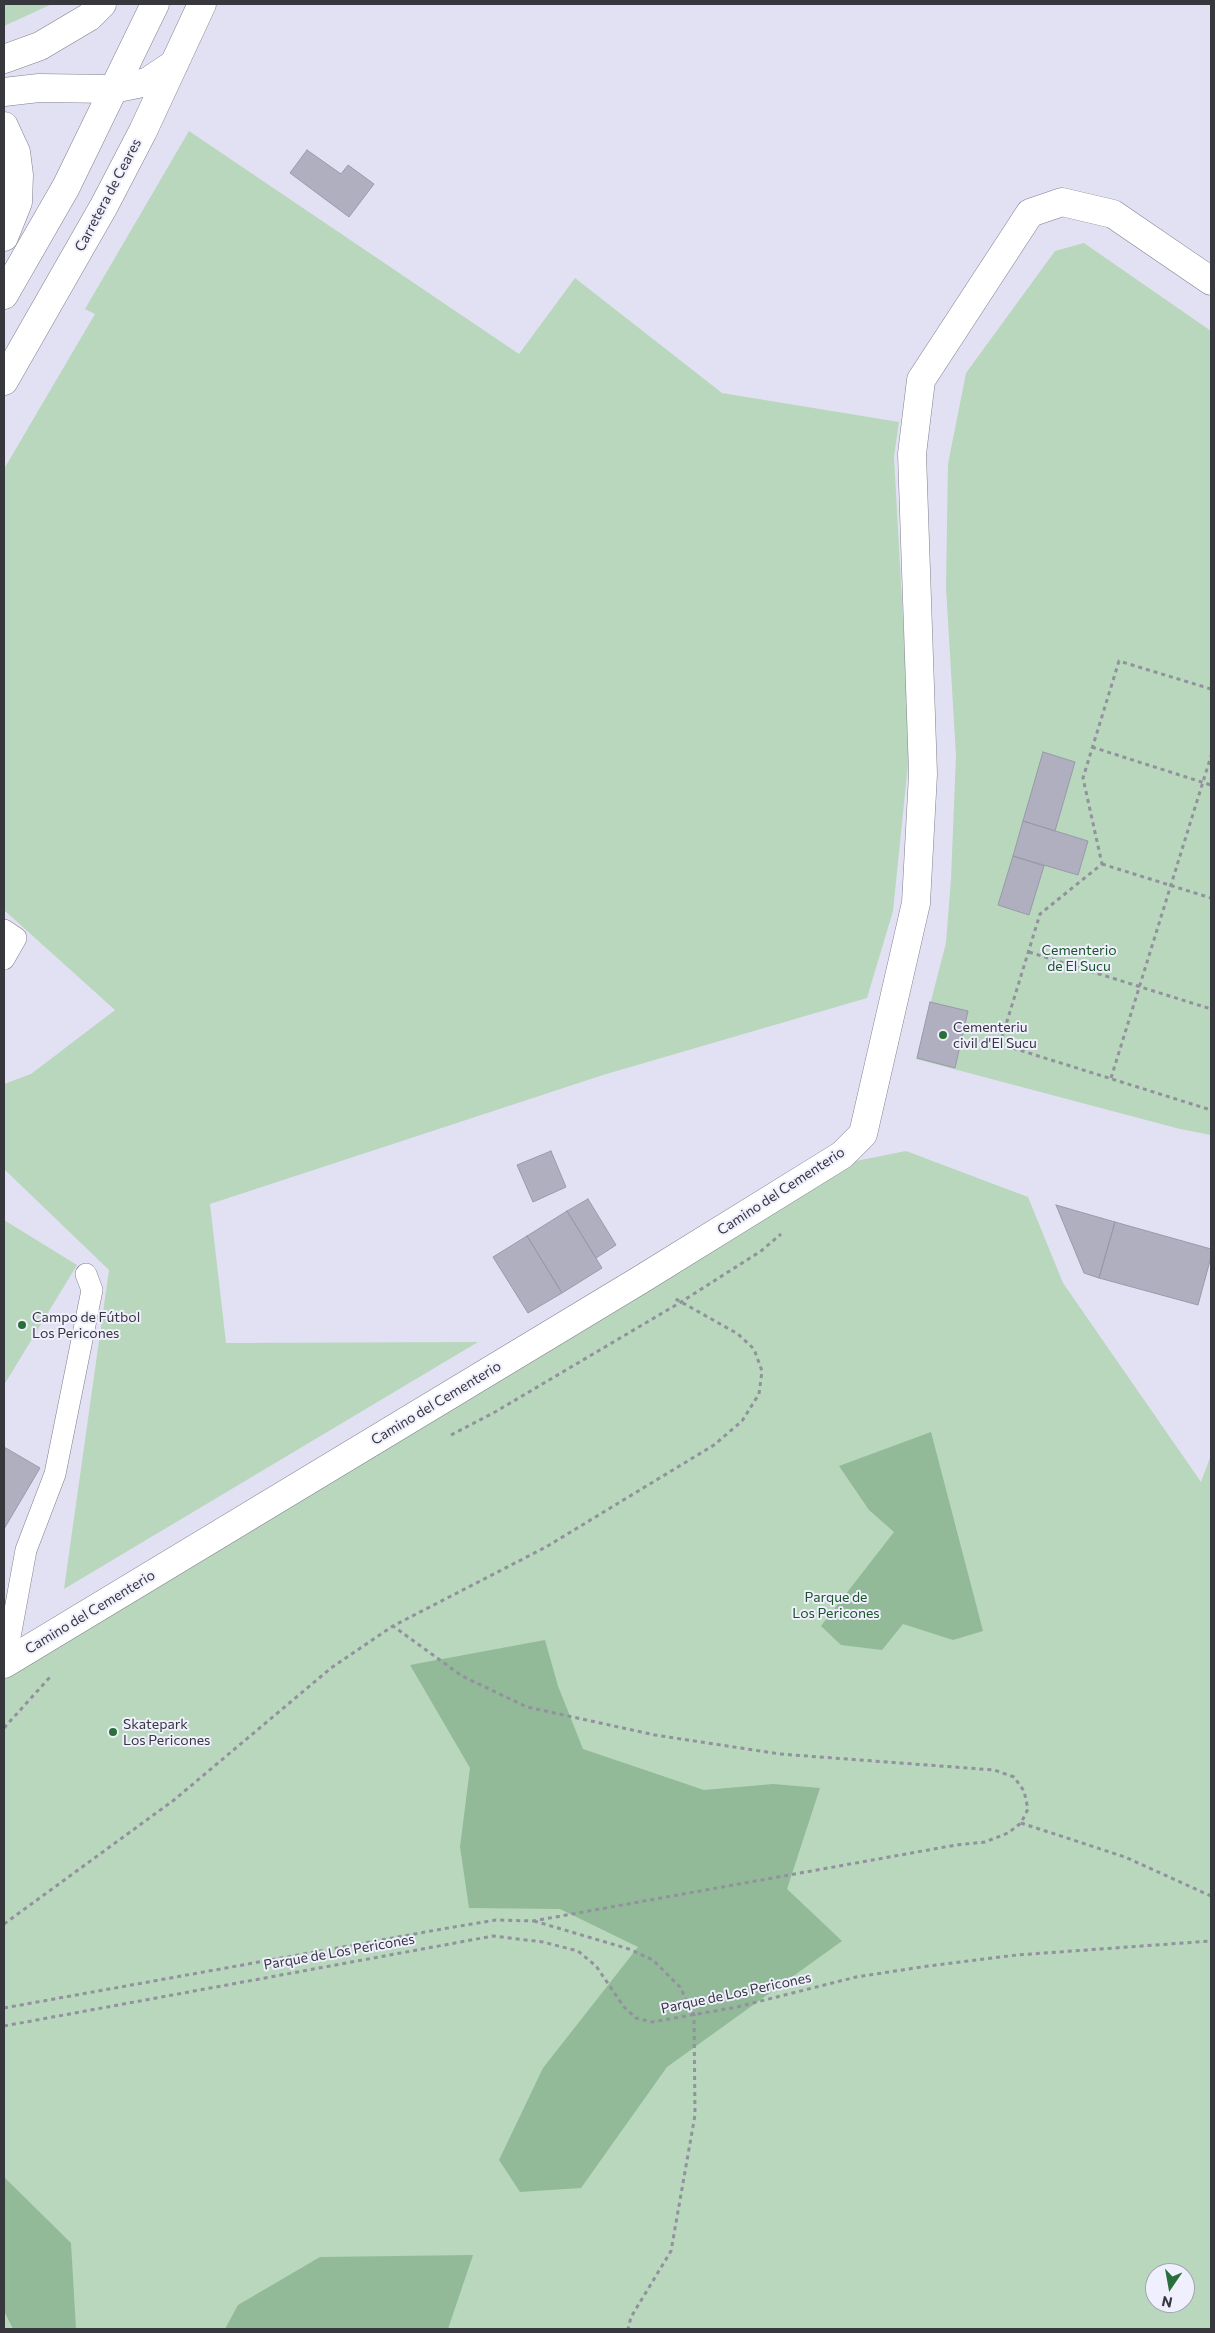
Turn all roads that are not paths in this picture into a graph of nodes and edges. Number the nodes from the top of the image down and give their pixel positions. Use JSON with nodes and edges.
{"nodes":[{"id":1,"x":102,"y":4,"type":"edge"},
{"id":2,"x":155,"y":4,"type":"edge"},
{"id":3,"x":202,"y":4,"type":"edge"},
{"id":4,"x":4,"y":59,"type":"edge"},
{"id":5,"x":174,"y":64,"type":"junction"},
{"id":6,"x":113,"y":89,"type":"junction"},
{"id":7,"x":4,"y":92,"type":"edge"},
{"id":8,"x":4,"y":126,"type":"edge"},
{"id":9,"x":4,"y":238,"type":"edge"},
{"id":10,"x":1211,"y":281,"type":"edge"},
{"id":11,"x":4,"y":294,"type":"edge"},
{"id":12,"x":4,"y":381,"type":"edge"},
{"id":13,"x":4,"y":930,"type":"edge"},
{"id":14,"x":4,"y":960,"type":"edge"},
{"id":15,"x":86,"y":1274,"type":"dead end"},
{"id":16,"x":4,"y":1664,"type":"edge"}],
"edges":[{"from":1,"to":4,"type":"street"},
{"from":2,"to":6,"type":"street"},
{"from":3,"to":5,"type":"street","name":"Carretera de Ceares"},
{"from":5,"to":6,"type":"street"},
{"from":5,"to":12,"type":"street","name":"Carretera de Ceares"},
{"from":6,"to":7,"type":"street"},
{"from":6,"to":11,"type":"street"},
{"from":8,"to":9,"type":"street"},
{"from":10,"to":16,"type":"street","name":"Camino del Cementerio"},
{"from":13,"to":14,"type":"lane"},
{"from":15,"to":16,"type":"lane"}]}
